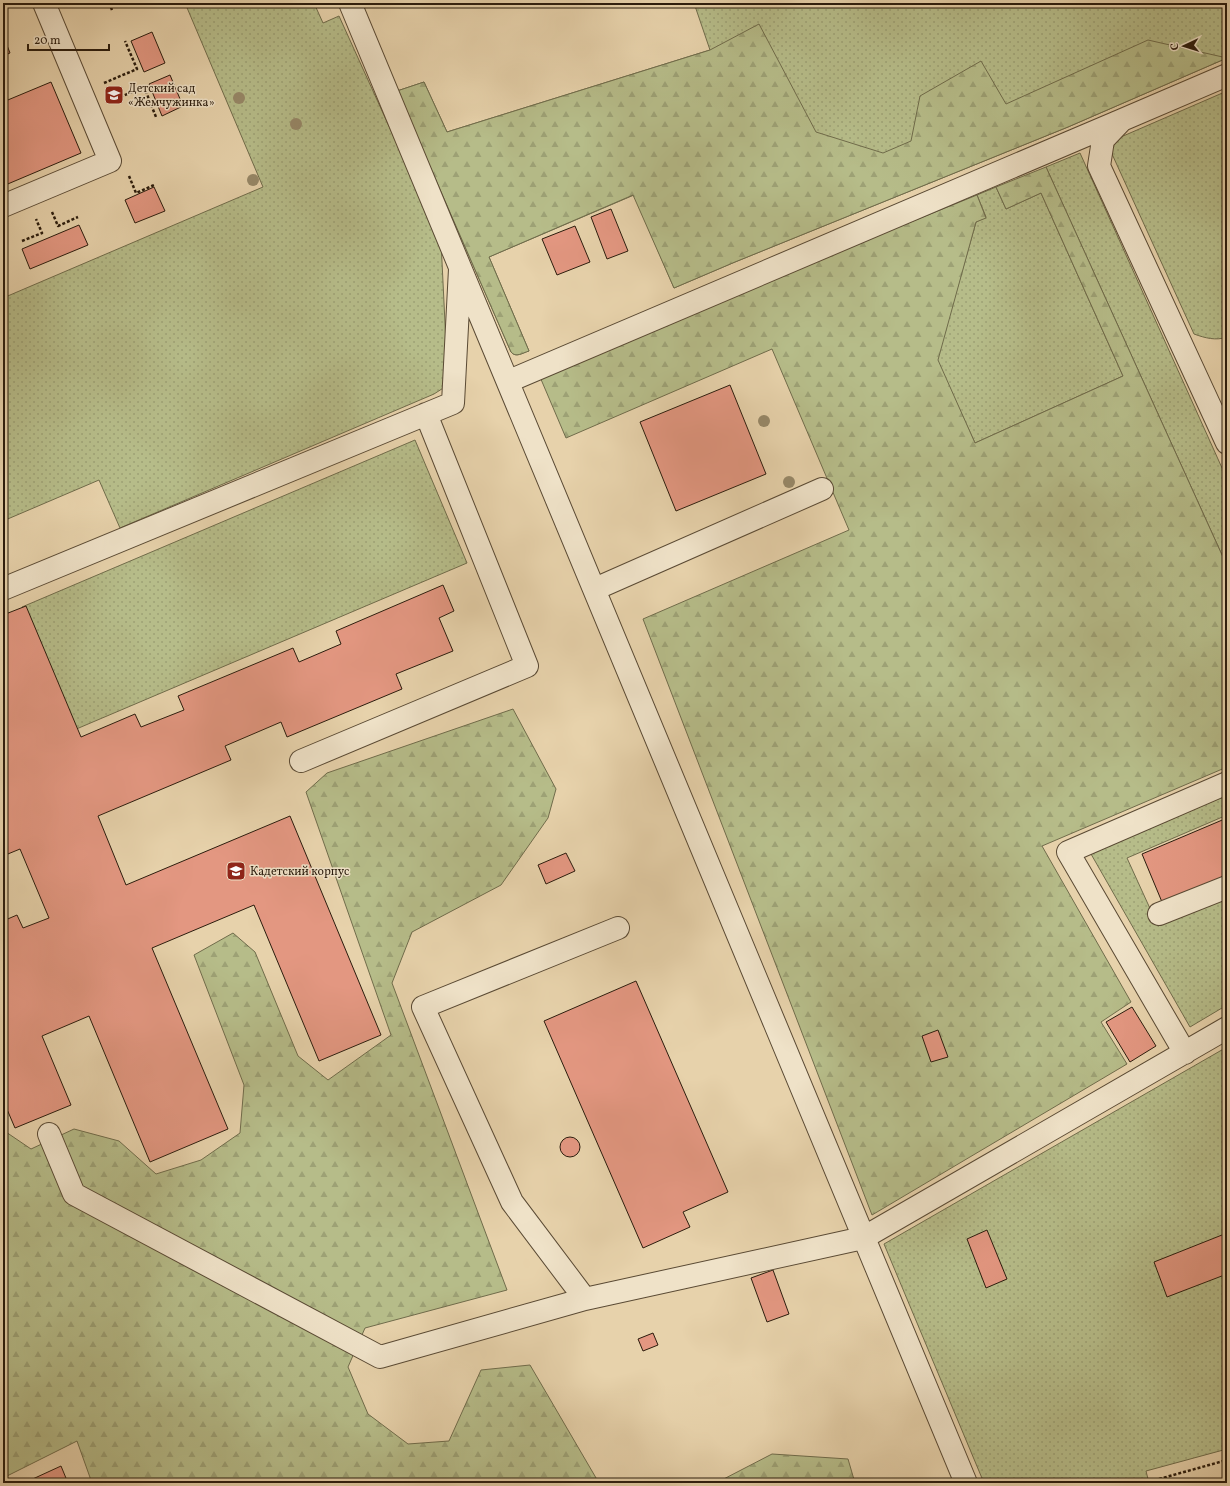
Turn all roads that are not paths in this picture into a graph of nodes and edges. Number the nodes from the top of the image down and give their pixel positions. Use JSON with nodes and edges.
{"nodes":[{"id":1,"x":44,"y":3,"type":"edge"},
{"id":2,"x":350,"y":3,"type":"edge"},
{"id":3,"x":1227,"y":75,"type":"edge"},
{"id":4,"x":1122,"y":120,"type":"junction"},
{"id":5,"x":3,"y":206,"type":"edge"},
{"id":6,"x":460,"y":264,"type":"junction"},
{"id":7,"x":509,"y":381,"type":"junction"},
{"id":8,"x":426,"y":414,"type":"junction"},
{"id":9,"x":1227,"y":443,"type":"edge"},
{"id":10,"x":822,"y":489,"type":"dead end"},
{"id":11,"x":3,"y":589,"type":"edge"},
{"id":12,"x":595,"y":589,"type":"junction"},
{"id":13,"x":301,"y":761,"type":"dead end"},
{"id":14,"x":1227,"y":783,"type":"edge"},
{"id":15,"x":1227,"y":887,"type":"edge"},
{"id":16,"x":1159,"y":914,"type":"dead end"},
{"id":17,"x":618,"y":928,"type":"dead end"},
{"id":18,"x":1227,"y":1028,"type":"edge"},
{"id":19,"x":1184,"y":1053,"type":"junction"},
{"id":20,"x":49,"y":1134,"type":"dead end"},
{"id":21,"x":863,"y":1238,"type":"junction"},
{"id":22,"x":585,"y":1300,"type":"junction"},
{"id":23,"x":966,"y":1483,"type":"edge"}],
"edges":[{"from":1,"to":5,"type":"lane"},
{"from":2,"to":6,"type":"lane"},
{"from":3,"to":4,"type":"lane"},
{"from":4,"to":7,"type":"lane"},
{"from":4,"to":9,"type":"lane"},
{"from":6,"to":7,"type":"lane"},
{"from":6,"to":8,"type":"lane"},
{"from":7,"to":12,"type":"lane"},
{"from":8,"to":11,"type":"lane"},
{"from":8,"to":13,"type":"lane"},
{"from":10,"to":12,"type":"lane"},
{"from":12,"to":21,"type":"lane"},
{"from":14,"to":19,"type":"lane"},
{"from":15,"to":16,"type":"lane"},
{"from":17,"to":22,"type":"lane"},
{"from":18,"to":19,"type":"lane"},
{"from":19,"to":21,"type":"lane"},
{"from":20,"to":22,"type":"lane"},
{"from":21,"to":22,"type":"lane"},
{"from":21,"to":23,"type":"lane"}]}
